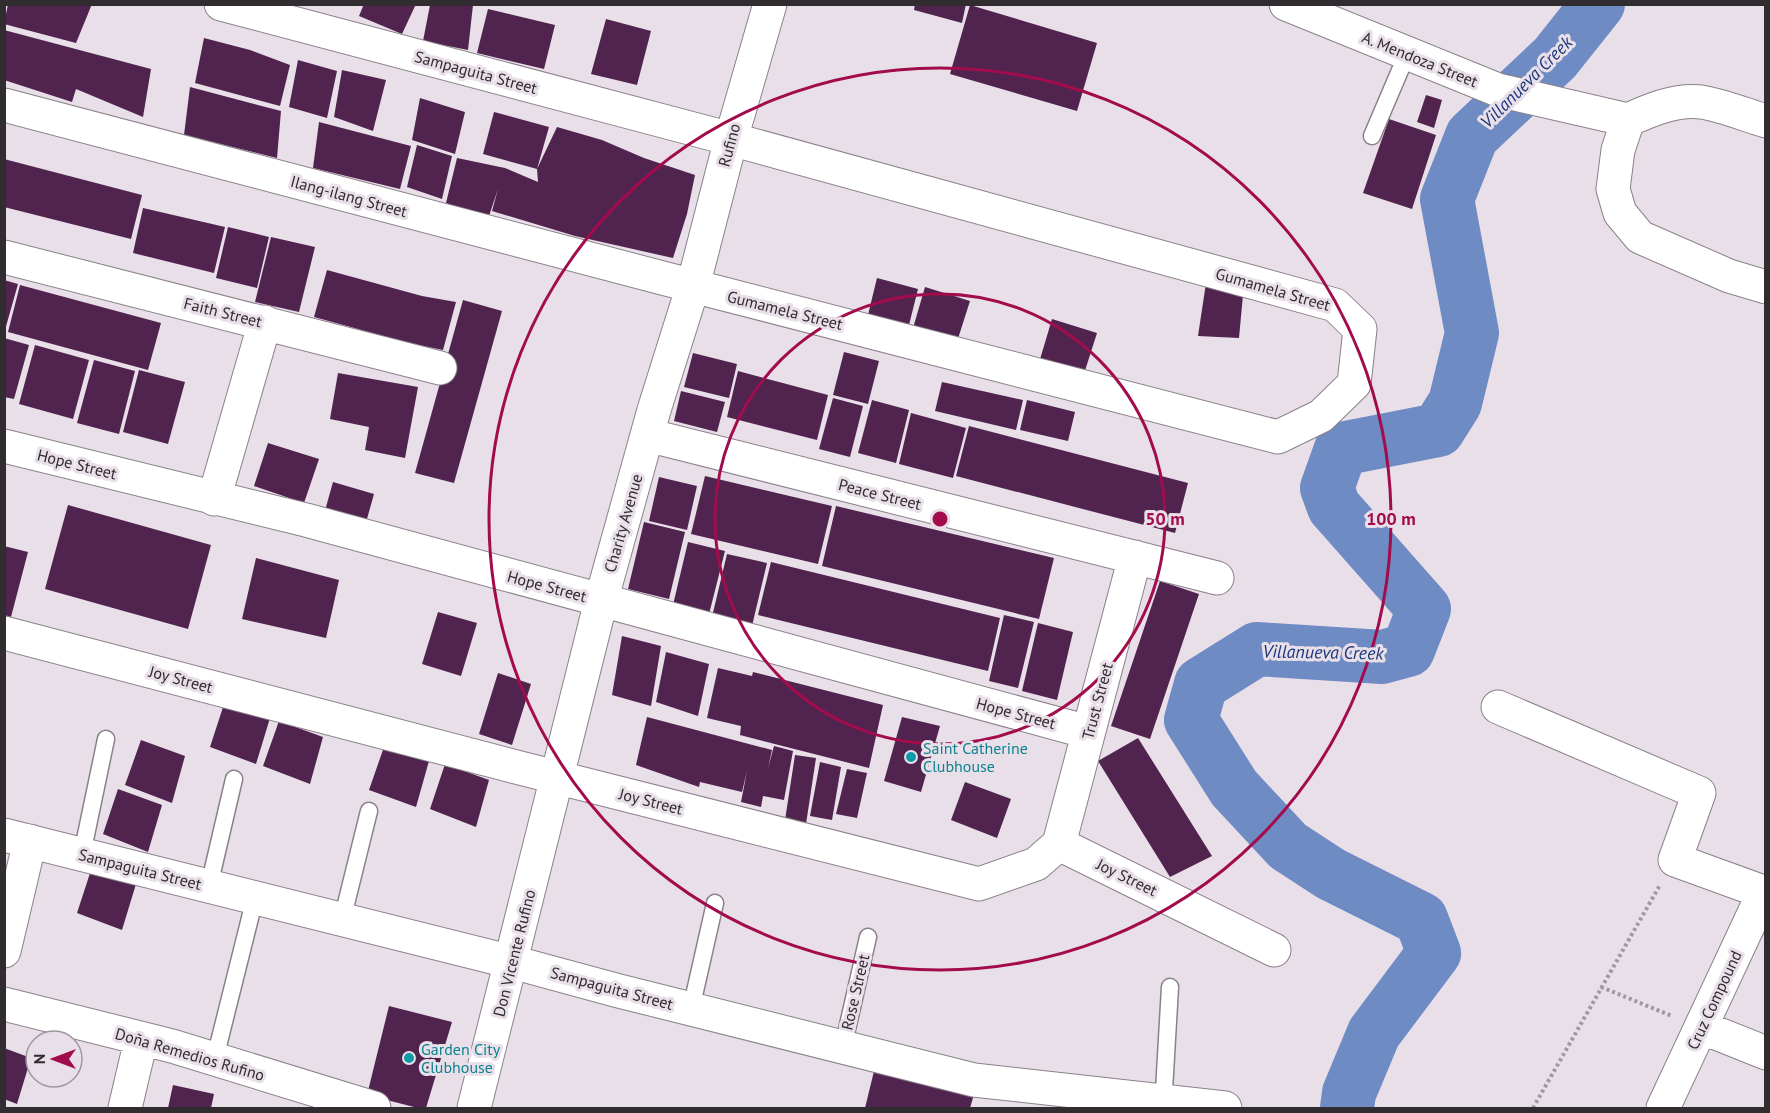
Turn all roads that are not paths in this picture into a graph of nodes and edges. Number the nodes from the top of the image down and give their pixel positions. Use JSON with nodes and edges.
{"nodes":[{"id":1,"x":221,"y":4,"type":"edge"},
{"id":2,"x":770,"y":4,"type":"edge"},
{"id":3,"x":1286,"y":4,"type":"edge"},
{"id":4,"x":1407,"y":54,"type":"junction"},
{"id":5,"x":4,"y":105,"type":"edge"},
{"id":6,"x":1628,"y":120,"type":"junction"},
{"id":7,"x":1766,"y":122,"type":"edge"},
{"id":8,"x":1372,"y":136,"type":"dead end"},
{"id":9,"x":731,"y":139,"type":"junction"},
{"id":10,"x":4,"y":257,"type":"edge"},
{"id":11,"x":693,"y":286,"type":"junction"},
{"id":12,"x":1766,"y":287,"type":"edge"},
{"id":13,"x":265,"y":322,"type":"junction"},
{"id":14,"x":440,"y":368,"type":"dead end"},
{"id":15,"x":647,"y":435,"type":"junction"},
{"id":16,"x":4,"y":446,"type":"edge"},
{"id":17,"x":214,"y":499,"type":"junction"},
{"id":18,"x":1135,"y":557,"type":"junction"},
{"id":19,"x":1218,"y":578,"type":"dead end"},
{"id":20,"x":601,"y":601,"type":"junction"},
{"id":21,"x":4,"y":633,"type":"edge"},
{"id":22,"x":1498,"y":707,"type":"dead end"},
{"id":23,"x":1088,"y":732,"type":"junction"},
{"id":24,"x":106,"y":739,"type":"dead end"},
{"id":25,"x":234,"y":778,"type":"dead end"},
{"id":26,"x":558,"y":778,"type":"junction"},
{"id":27,"x":369,"y":811,"type":"dead end"},
{"id":28,"x":544,"y":831,"type":"joint"},
{"id":29,"x":17,"y":838,"type":"edge"},
{"id":30,"x":1059,"y":844,"type":"junction"},
{"id":31,"x":82,"y":854,"type":"junction"},
{"id":32,"x":209,"y":886,"type":"junction"},
{"id":33,"x":1765,"y":892,"type":"edge"},
{"id":34,"x":255,"y":898,"type":"junction"},
{"id":35,"x":715,"y":903,"type":"dead end"},
{"id":36,"x":342,"y":920,"type":"junction"},
{"id":37,"x":868,"y":937,"type":"dead end"},
{"id":38,"x":1274,"y":950,"type":"dead end"},
{"id":39,"x":4,"y":951,"type":"edge"},
{"id":40,"x":512,"y":962,"type":"junction"},
{"id":41,"x":1170,"y":987,"type":"dead end"},
{"id":42,"x":4,"y":1004,"type":"edge"},
{"id":43,"x":691,"y":1009,"type":"junction"},
{"id":44,"x":1701,"y":1027,"type":"junction"},
{"id":45,"x":141,"y":1040,"type":"junction"},
{"id":46,"x":843,"y":1047,"type":"junction"},
{"id":47,"x":1766,"y":1053,"type":"edge"},
{"id":48,"x":215,"y":1059,"type":"junction"},
{"id":49,"x":304,"y":1098,"type":"edge"},
{"id":50,"x":1163,"y":1106,"type":"edge"},
{"id":51,"x":125,"y":1108,"type":"edge"},
{"id":52,"x":374,"y":1108,"type":"edge"},
{"id":53,"x":474,"y":1108,"type":"edge"},
{"id":54,"x":1224,"y":1108,"type":"edge"},
{"id":55,"x":1663,"y":1108,"type":"edge"}],
"edges":[{"from":1,"to":9,"type":"street","name":"Sampaguita Street"},
{"from":2,"to":9,"type":"street","name":"Rufino"},
{"from":3,"to":4,"type":"street","name":"A. Mendoza Street"},
{"from":4,"to":6,"type":"street","name":"A. Mendoza Street"},
{"from":4,"to":8,"type":"lane"},
{"from":5,"to":11,"type":"street","name":"Ilang-ilang Street"},
{"from":6,"to":7,"type":"street"},
{"from":6,"to":12,"type":"street"},
{"from":9,"to":11,"type":"street","name":"Rufino"},
{"from":9,"to":11,"type":"street","name":"Gumamela Street"},
{"from":10,"to":13,"type":"street","name":"Faith Street"},
{"from":11,"to":15,"type":"street","name":"Charity Avenue"},
{"from":13,"to":14,"type":"street","name":"Faith Street"},
{"from":13,"to":17,"type":"street"},
{"from":15,"to":18,"type":"street","name":"Peace Street"},
{"from":15,"to":20,"type":"street","name":"Charity Avenue"},
{"from":16,"to":17,"type":"street","name":"Hope Street"},
{"from":17,"to":20,"type":"street","name":"Hope Street"},
{"from":18,"to":19,"type":"street","name":"Peace Street"},
{"from":18,"to":23,"type":"street","name":"Trust Street"},
{"from":20,"to":23,"type":"street","name":"Hope Street"},
{"from":20,"to":26,"type":"street","name":"Charity Avenue"},
{"from":21,"to":26,"type":"street","name":"Joy Street"},
{"from":22,"to":33,"type":"street"},
{"from":23,"to":30,"type":"street","name":"Trust Street"},
{"from":24,"to":31,"type":"lane"},
{"from":25,"to":32,"type":"lane"},
{"from":26,"to":28,"type":"street","name":"Charity Avenue"},
{"from":26,"to":30,"type":"street","name":"Joy Street"},
{"from":27,"to":36,"type":"lane"},
{"from":28,"to":40,"type":"street","name":"Don Vicente Rufino"},
{"from":29,"to":31,"type":"street","name":"Sampaguita Street"},
{"from":29,"to":39,"type":"street"},
{"from":30,"to":38,"type":"street","name":"Joy Street"},
{"from":31,"to":32,"type":"street","name":"Sampaguita Street"},
{"from":32,"to":34,"type":"street","name":"Sampaguita Street"},
{"from":33,"to":44,"type":"street","name":"Cruz Compound"},
{"from":34,"to":36,"type":"street","name":"Sampaguita Street"},
{"from":34,"to":48,"type":"lane"},
{"from":35,"to":43,"type":"lane"},
{"from":36,"to":40,"type":"street","name":"Sampaguita Street"},
{"from":37,"to":46,"type":"lane","name":"Rose Street"},
{"from":40,"to":43,"type":"street","name":"Sampaguita Street"},
{"from":40,"to":53,"type":"street","name":"Don Vicente Rufino"},
{"from":41,"to":50,"type":"lane"},
{"from":42,"to":45,"type":"street","name":"Doña Remedios Rufino"},
{"from":43,"to":46,"type":"street","name":"Sampaguita Street"},
{"from":44,"to":47,"type":"street"},
{"from":44,"to":55,"type":"street","name":"Cruz Compound"},
{"from":45,"to":48,"type":"street","name":"Doña Remedios Rufino"},
{"from":45,"to":51,"type":"street"},
{"from":46,"to":50,"type":"street","name":"Sampaguita Street"},
{"from":48,"to":49,"type":"street","name":"Doña Remedios Rufino"},
{"from":49,"to":52,"type":"street","name":"Doña Remedios Rufino"},
{"from":50,"to":54,"type":"street","name":"Sampaguita Street"}]}
